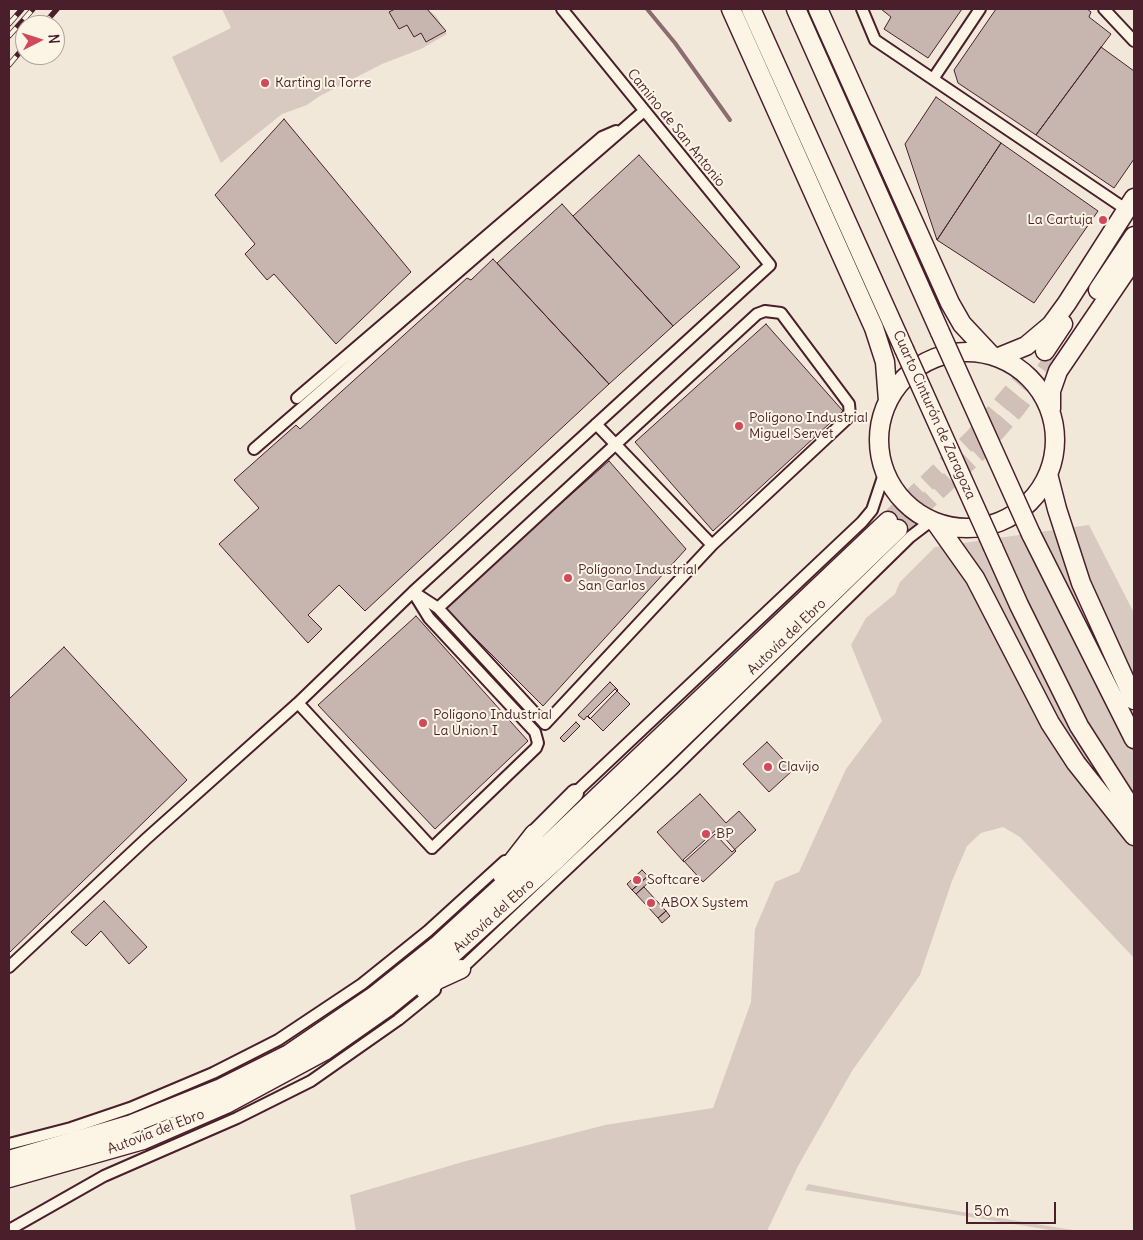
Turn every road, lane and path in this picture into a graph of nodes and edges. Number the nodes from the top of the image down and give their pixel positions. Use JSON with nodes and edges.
{"nodes":[{"id":1,"x":562,"y":9,"type":"edge"},
{"id":2,"x":731,"y":9,"type":"edge"},
{"id":3,"x":751,"y":9,"type":"edge"},
{"id":4,"x":796,"y":9,"type":"edge"},
{"id":5,"x":818,"y":9,"type":"edge"},
{"id":6,"x":862,"y":9,"type":"edge"},
{"id":7,"x":980,"y":9,"type":"edge"},
{"id":8,"x":1104,"y":9,"type":"edge"},
{"id":9,"x":1134,"y":40,"type":"edge"},
{"id":10,"x":933,"y":79,"type":"junction"},
{"id":11,"x":644,"y":111,"type":"junction"},
{"id":12,"x":626,"y":126,"type":"junction"},
{"id":13,"x":1132,"y":208,"type":"edge"},
{"id":14,"x":1134,"y":236,"type":"edge"},
{"id":15,"x":1134,"y":259,"type":"edge"},
{"id":16,"x":995,"y":356,"type":"junction"},
{"id":17,"x":297,"y":398,"type":"dead end"},
{"id":18,"x":888,"y":401,"type":"junction"},
{"id":19,"x":1051,"y":412,"type":"junction"},
{"id":20,"x":596,"y":424,"type":"junction"},
{"id":21,"x":616,"y":444,"type":"junction"},
{"id":22,"x":254,"y":448,"type":"dead end"},
{"id":23,"x":885,"y":471,"type":"junction"},
{"id":24,"x":1048,"y":474,"type":"junction"},
{"id":25,"x":934,"y":522,"type":"junction"},
{"id":26,"x":712,"y":545,"type":"junction"},
{"id":27,"x":412,"y":592,"type":"junction"},
{"id":28,"x":438,"y":608,"type":"junction"},
{"id":29,"x":1134,"y":700,"type":"edge"},
{"id":30,"x":298,"y":703,"type":"junction"},
{"id":31,"x":1134,"y":739,"type":"edge"},
{"id":32,"x":575,"y":793,"type":"joint"},
{"id":33,"x":1134,"y":812,"type":"edge"},
{"id":34,"x":534,"y":834,"type":"junction"},
{"id":35,"x":1134,"y":836,"type":"edge"},
{"id":36,"x":469,"y":917,"type":"junction"},
{"id":37,"x":9,"y":967,"type":"edge"},
{"id":38,"x":461,"y":969,"type":"junction"},
{"id":39,"x":326,"y":1050,"type":"junction"},
{"id":40,"x":9,"y":1144,"type":"edge"},
{"id":41,"x":9,"y":1160,"type":"edge"},
{"id":42,"x":9,"y":1178,"type":"edge"},
{"id":43,"x":9,"y":1230,"type":"edge"}],
"edges":[{"from":1,"to":11,"type":"street","name":"Camino de San Antonio"},
{"from":2,"to":18,"type":"highway"},
{"from":3,"to":33,"type":"highway","name":"Cuarto Cinturón de Zaragoza","bridge":true},
{"from":4,"to":31,"type":"highway","bridge":true},
{"from":5,"to":16,"type":"highway"},
{"from":6,"to":10,"type":"street"},
{"from":7,"to":10,"type":"street"},
{"from":8,"to":9,"type":"street"},
{"from":10,"to":13,"type":"street"},
{"from":11,"to":12,"type":"street"},
{"from":11,"to":20,"type":"street","name":"Camino de San Antonio"},
{"from":12,"to":17,"type":"street"},
{"from":12,"to":22,"type":"street"},
{"from":13,"to":14,"type":"highway"},
{"from":13,"to":16,"type":"highway"},
{"from":15,"to":19,"type":"highway"},
{"from":16,"to":18,"type":"highway"},
{"from":16,"to":19,"type":"highway"},
{"from":18,"to":23,"type":"highway"},
{"from":19,"to":24,"type":"highway"},
{"from":20,"to":21,"type":"street"},
{"from":20,"to":27,"type":"street"},
{"from":21,"to":26,"type":"street"},
{"from":21,"to":26,"type":"street"},
{"from":21,"to":28,"type":"street"},
{"from":23,"to":25,"type":"highway"},
{"from":23,"to":32,"type":"street"},
{"from":24,"to":25,"type":"highway"},
{"from":24,"to":29,"type":"highway"},
{"from":25,"to":35,"type":"highway"},
{"from":25,"to":38,"type":"street"},
{"from":26,"to":28,"type":"street"},
{"from":27,"to":28,"type":"street"},
{"from":27,"to":30,"type":"street"},
{"from":27,"to":30,"type":"street"},
{"from":30,"to":37,"type":"street"},
{"from":32,"to":34,"type":"highway"},
{"from":34,"to":36,"type":"highway"},
{"from":34,"to":40,"type":"street"},
{"from":36,"to":39,"type":"highway","name":"Autovía del Ebro"},
{"from":36,"to":41,"type":"highway","name":"Autovía del Ebro"},
{"from":38,"to":39,"type":"highway"},
{"from":38,"to":43,"type":"street"},
{"from":39,"to":42,"type":"highway","name":"Autovía del Ebro"}]}
